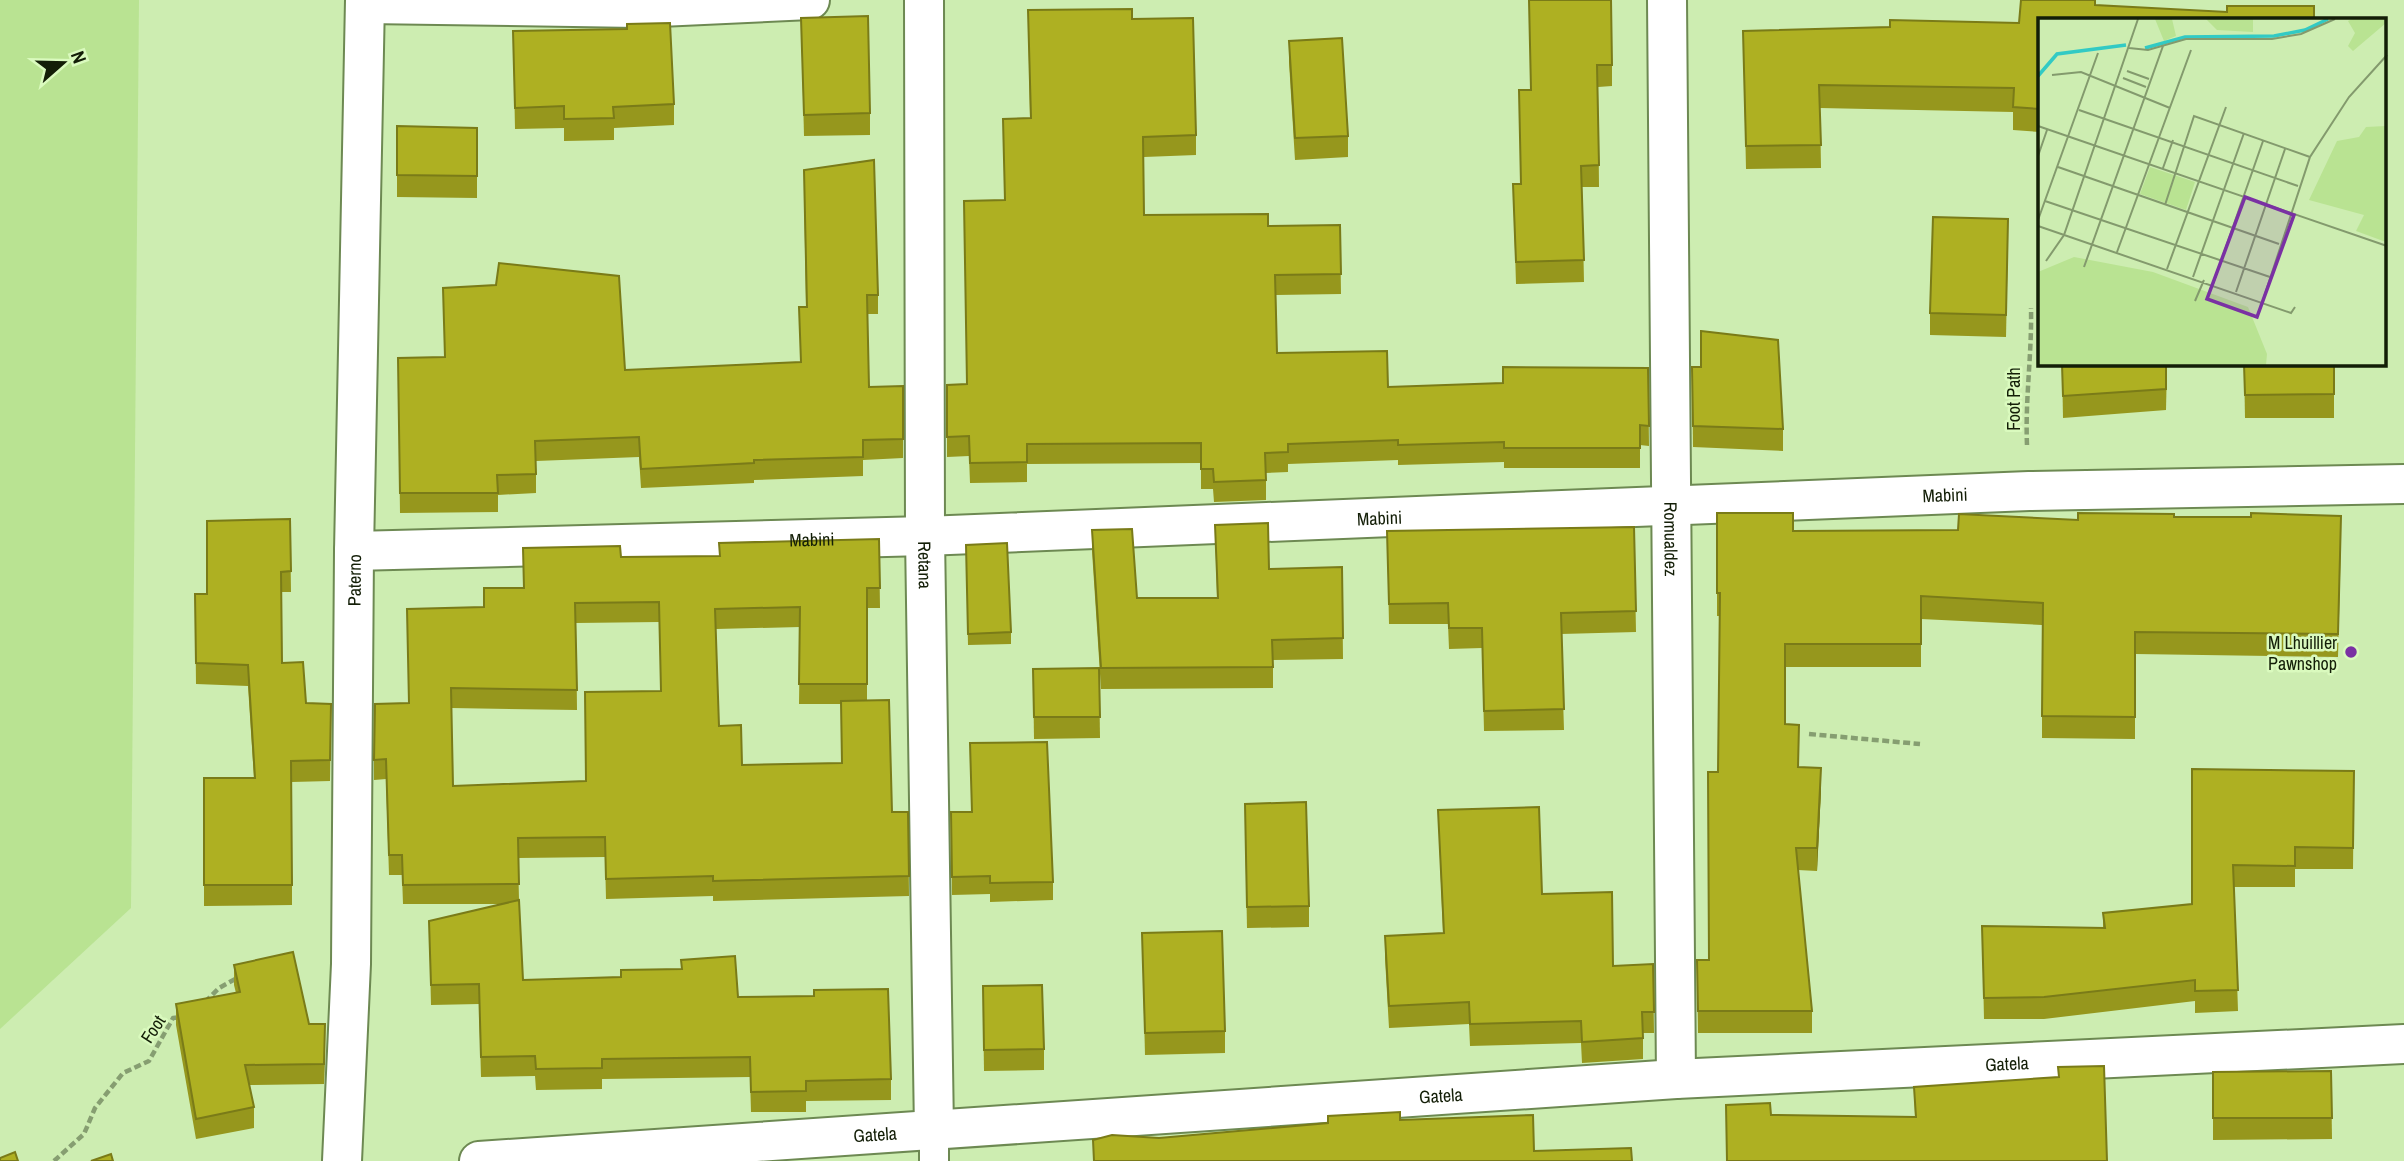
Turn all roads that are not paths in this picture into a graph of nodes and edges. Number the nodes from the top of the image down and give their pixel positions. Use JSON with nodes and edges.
{"nodes":[{"id":1,"x":810,"y":0,"type":"edge"},
{"id":2,"x":924,"y":0,"type":"edge"},
{"id":3,"x":1667,"y":0,"type":"edge"},
{"id":4,"x":365,"y":2,"type":"edge"},
{"id":5,"x":2404,"y":484,"type":"edge"},
{"id":6,"x":1669,"y":506,"type":"junction"},
{"id":7,"x":925,"y":536,"type":"junction"},
{"id":8,"x":354,"y":551,"type":"junction"},
{"id":9,"x":2404,"y":1044,"type":"edge"},
{"id":10,"x":1676,"y":1079,"type":"junction"},
{"id":11,"x":934,"y":1146,"type":"edge"},
{"id":12,"x":342,"y":1161,"type":"edge"},
{"id":13,"x":479,"y":1161,"type":"edge"}],
"edges":[{"from":1,"to":4,"type":"street"},
{"from":2,"to":7,"type":"street","name":"Retana"},
{"from":3,"to":6,"type":"street","name":"Romualdez"},
{"from":4,"to":8,"type":"street","name":"Paterno"},
{"from":5,"to":6,"type":"street","name":"Mabini"},
{"from":6,"to":7,"type":"street","name":"Mabini"},
{"from":6,"to":10,"type":"street","name":"Romualdez"},
{"from":7,"to":8,"type":"street","name":"Mabini"},
{"from":7,"to":11,"type":"street","name":"Retana"},
{"from":8,"to":12,"type":"street","name":"Paterno"},
{"from":9,"to":10,"type":"street","name":"Gatela"},
{"from":10,"to":11,"type":"street","name":"Gatela"},
{"from":11,"to":13,"type":"street","name":"Gatela"}]}
